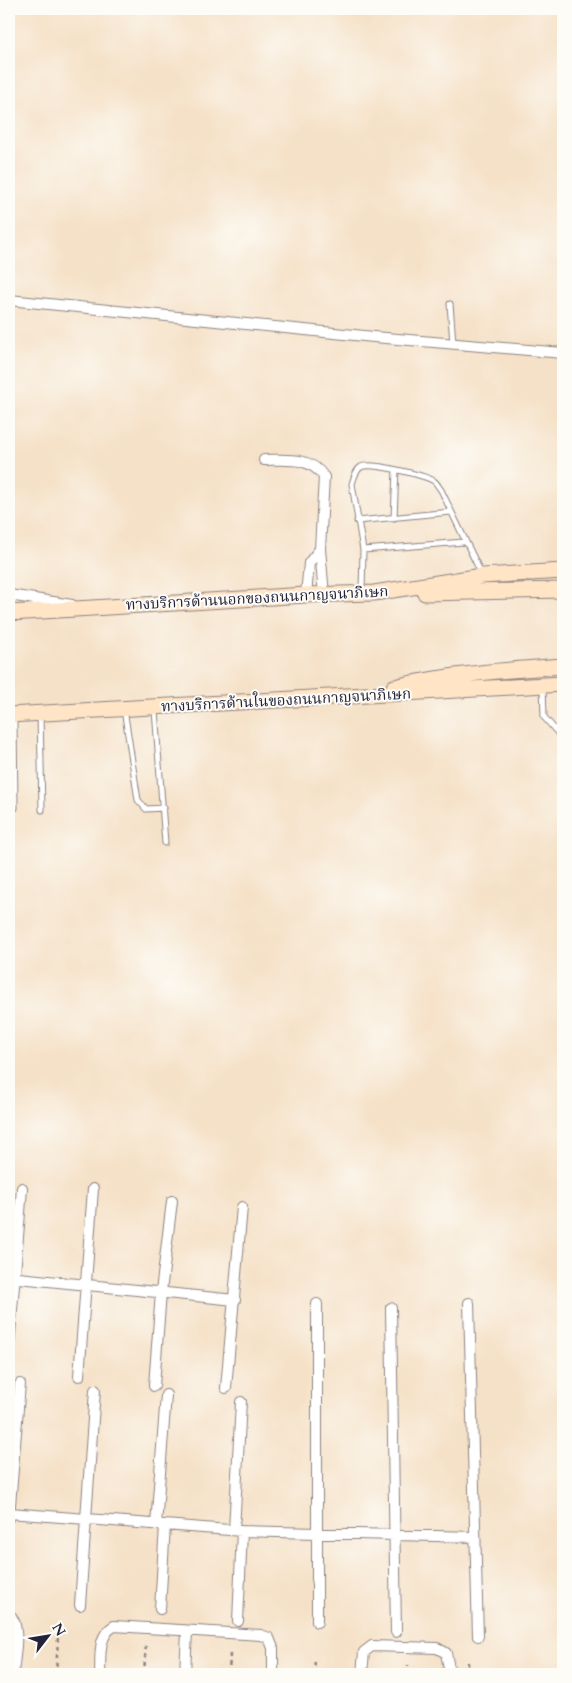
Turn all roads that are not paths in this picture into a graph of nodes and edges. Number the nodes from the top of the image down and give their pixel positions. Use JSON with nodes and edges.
{"nodes":[{"id":1,"x":9,"y":300,"type":"edge"},
{"id":2,"x":450,"y":304,"type":"dead end"},
{"id":3,"x":453,"y":344,"type":"junction"},
{"id":4,"x":563,"y":353,"type":"edge"},
{"id":5,"x":264,"y":460,"type":"dead end"},
{"id":6,"x":396,"y":470,"type":"junction"},
{"id":7,"x":451,"y":512,"type":"junction"},
{"id":8,"x":394,"y":518,"type":"junction"},
{"id":9,"x":357,"y":521,"type":"junction"},
{"id":10,"x":464,"y":542,"type":"junction"},
{"id":11,"x":320,"y":549,"type":"junction"},
{"id":12,"x":363,"y":550,"type":"junction"},
{"id":13,"x":563,"y":571,"type":"edge"},
{"id":14,"x":482,"y":576,"type":"junction"},
{"id":15,"x":563,"y":590,"type":"edge"},
{"id":16,"x":368,"y":594,"type":"junction"},
{"id":17,"x":9,"y":595,"type":"edge"},
{"id":18,"x":306,"y":595,"type":"junction"},
{"id":19,"x":324,"y":595,"type":"junction"},
{"id":20,"x":87,"y":608,"type":"junction"},
{"id":21,"x":9,"y":613,"type":"edge"},
{"id":22,"x":563,"y":666,"type":"edge"},
{"id":23,"x":563,"y":684,"type":"edge"},
{"id":24,"x":543,"y":686,"type":"junction"},
{"id":25,"x":356,"y":696,"type":"junction"},
{"id":26,"x":154,"y":707,"type":"junction"},
{"id":27,"x":124,"y":709,"type":"junction"},
{"id":28,"x":37,"y":714,"type":"junction"},
{"id":29,"x":10,"y":720,"type":"edge"},
{"id":30,"x":563,"y":740,"type":"edge"},
{"id":31,"x":15,"y":808,"type":"dead end"},
{"id":32,"x":164,"y":808,"type":"junction"},
{"id":33,"x":42,"y":810,"type":"dead end"},
{"id":34,"x":166,"y":844,"type":"dead end"},
{"id":35,"x":22,"y":1188,"type":"dead end"},
{"id":36,"x":93,"y":1189,"type":"dead end"},
{"id":37,"x":172,"y":1202,"type":"dead end"},
{"id":38,"x":242,"y":1207,"type":"dead end"},
{"id":39,"x":12,"y":1277,"type":"edge"},
{"id":40,"x":87,"y":1285,"type":"junction"},
{"id":41,"x":161,"y":1292,"type":"junction"},
{"id":42,"x":235,"y":1300,"type":"junction"},
{"id":43,"x":317,"y":1304,"type":"dead end"},
{"id":44,"x":469,"y":1304,"type":"dead end"},
{"id":45,"x":392,"y":1308,"type":"dead end"},
{"id":46,"x":9,"y":1346,"type":"edge"},
{"id":47,"x":79,"y":1376,"type":"dead end"},
{"id":48,"x":20,"y":1384,"type":"dead end"},
{"id":49,"x":154,"y":1386,"type":"dead end"},
{"id":50,"x":226,"y":1388,"type":"dead end"},
{"id":51,"x":95,"y":1390,"type":"dead end"},
{"id":52,"x":166,"y":1395,"type":"dead end"},
{"id":53,"x":241,"y":1402,"type":"dead end"},
{"id":54,"x":9,"y":1514,"type":"edge"},
{"id":55,"x":85,"y":1519,"type":"junction"},
{"id":56,"x":160,"y":1525,"type":"junction"},
{"id":57,"x":238,"y":1531,"type":"junction"},
{"id":58,"x":317,"y":1535,"type":"junction"},
{"id":59,"x":395,"y":1536,"type":"junction"},
{"id":60,"x":475,"y":1537,"type":"junction"},
{"id":61,"x":80,"y":1605,"type":"dead end"},
{"id":62,"x":160,"y":1610,"type":"dead end"},
{"id":63,"x":9,"y":1614,"type":"edge"},
{"id":64,"x":238,"y":1621,"type":"dead end"},
{"id":65,"x":317,"y":1622,"type":"dead end"},
{"id":66,"x":186,"y":1632,"type":"junction"},
{"id":67,"x":396,"y":1632,"type":"dead end"},
{"id":68,"x":478,"y":1636,"type":"dead end"},
{"id":69,"x":13,"y":1674,"type":"edge"},
{"id":70,"x":100,"y":1674,"type":"edge"},
{"id":71,"x":185,"y":1674,"type":"edge"},
{"id":72,"x":273,"y":1674,"type":"edge"},
{"id":73,"x":362,"y":1674,"type":"edge"},
{"id":74,"x":450,"y":1674,"type":"edge"}],
"edges":[{"from":1,"to":3,"type":"street"},
{"from":2,"to":3,"type":"lane"},
{"from":3,"to":4,"type":"street"},
{"from":5,"to":11,"type":"street"},
{"from":6,"to":7,"type":"lane"},
{"from":6,"to":8,"type":"lane"},
{"from":6,"to":9,"type":"lane"},
{"from":7,"to":8,"type":"lane"},
{"from":7,"to":10,"type":"lane"},
{"from":8,"to":9,"type":"lane"},
{"from":9,"to":12,"type":"lane"},
{"from":10,"to":12,"type":"lane"},
{"from":10,"to":14,"type":"lane"},
{"from":11,"to":18,"type":"street"},
{"from":11,"to":19,"type":"street"},
{"from":12,"to":16,"type":"lane"},
{"from":13,"to":14,"type":"main road","name":"ทางบริการด้านนอกของถนนกาญจนาภิเษก"},
{"from":14,"to":16,"type":"main road","name":"ทางบริการด้านนอกของถนนกาญจนาภิเษก"},
{"from":15,"to":16,"type":"main road"},
{"from":16,"to":19,"type":"main road","name":"ทางบริการด้านนอกของถนนกาญจนาภิเษก"},
{"from":17,"to":20,"type":"street"},
{"from":18,"to":19,"type":"main road","name":"ทางบริการด้านนอกของถนนกาญจนาภิเษก"},
{"from":18,"to":20,"type":"main road","name":"ทางบริการด้านนอกของถนนกาญจนาภิเษก"},
{"from":20,"to":21,"type":"main road","name":"ทางบริการด้านนอกของถนนกาญจนาภิเษก"},
{"from":22,"to":25,"type":"main road"},
{"from":23,"to":24,"type":"main road","name":"ทางบริการด้านในของถนนกาญจนาภิเษก"},
{"from":24,"to":25,"type":"main road","name":"ทางบริการด้านในของถนนกาญจนาภิเษก"},
{"from":24,"to":30,"type":"lane"},
{"from":25,"to":26,"type":"main road","name":"ทางบริการด้านในของถนนกาญจนาภิเษก"},
{"from":26,"to":27,"type":"main road","name":"ทางบริการด้านในของถนนกาญจนาภิเษก"},
{"from":26,"to":32,"type":"lane"},
{"from":27,"to":28,"type":"main road","name":"ทางบริการด้านในของถนนกาญจนาภิเษก"},
{"from":27,"to":32,"type":"lane"},
{"from":28,"to":29,"type":"main road","name":"ทางบริการด้านในของถนนกาญจนาภิเษก"},
{"from":28,"to":33,"type":"lane"},
{"from":29,"to":31,"type":"lane"},
{"from":32,"to":34,"type":"lane"},
{"from":35,"to":39,"type":"street"},
{"from":36,"to":40,"type":"street"},
{"from":37,"to":41,"type":"street"},
{"from":38,"to":42,"type":"street"},
{"from":39,"to":40,"type":"street"},
{"from":39,"to":46,"type":"street"},
{"from":40,"to":41,"type":"street"},
{"from":40,"to":47,"type":"street"},
{"from":41,"to":42,"type":"street"},
{"from":41,"to":49,"type":"street"},
{"from":42,"to":50,"type":"street"},
{"from":43,"to":58,"type":"street"},
{"from":44,"to":60,"type":"street"},
{"from":45,"to":59,"type":"street"},
{"from":48,"to":54,"type":"street"},
{"from":51,"to":55,"type":"street"},
{"from":52,"to":56,"type":"street"},
{"from":53,"to":57,"type":"street"},
{"from":54,"to":55,"type":"street"},
{"from":55,"to":56,"type":"street"},
{"from":55,"to":61,"type":"street"},
{"from":56,"to":57,"type":"street"},
{"from":56,"to":62,"type":"street"},
{"from":57,"to":58,"type":"street"},
{"from":57,"to":64,"type":"street"},
{"from":58,"to":59,"type":"street"},
{"from":58,"to":65,"type":"street"},
{"from":59,"to":60,"type":"street"},
{"from":59,"to":67,"type":"street"},
{"from":60,"to":68,"type":"street"},
{"from":63,"to":69,"type":"street"},
{"from":66,"to":70,"type":"street"},
{"from":66,"to":71,"type":"street"},
{"from":66,"to":72,"type":"street"},
{"from":73,"to":74,"type":"street"}]}
